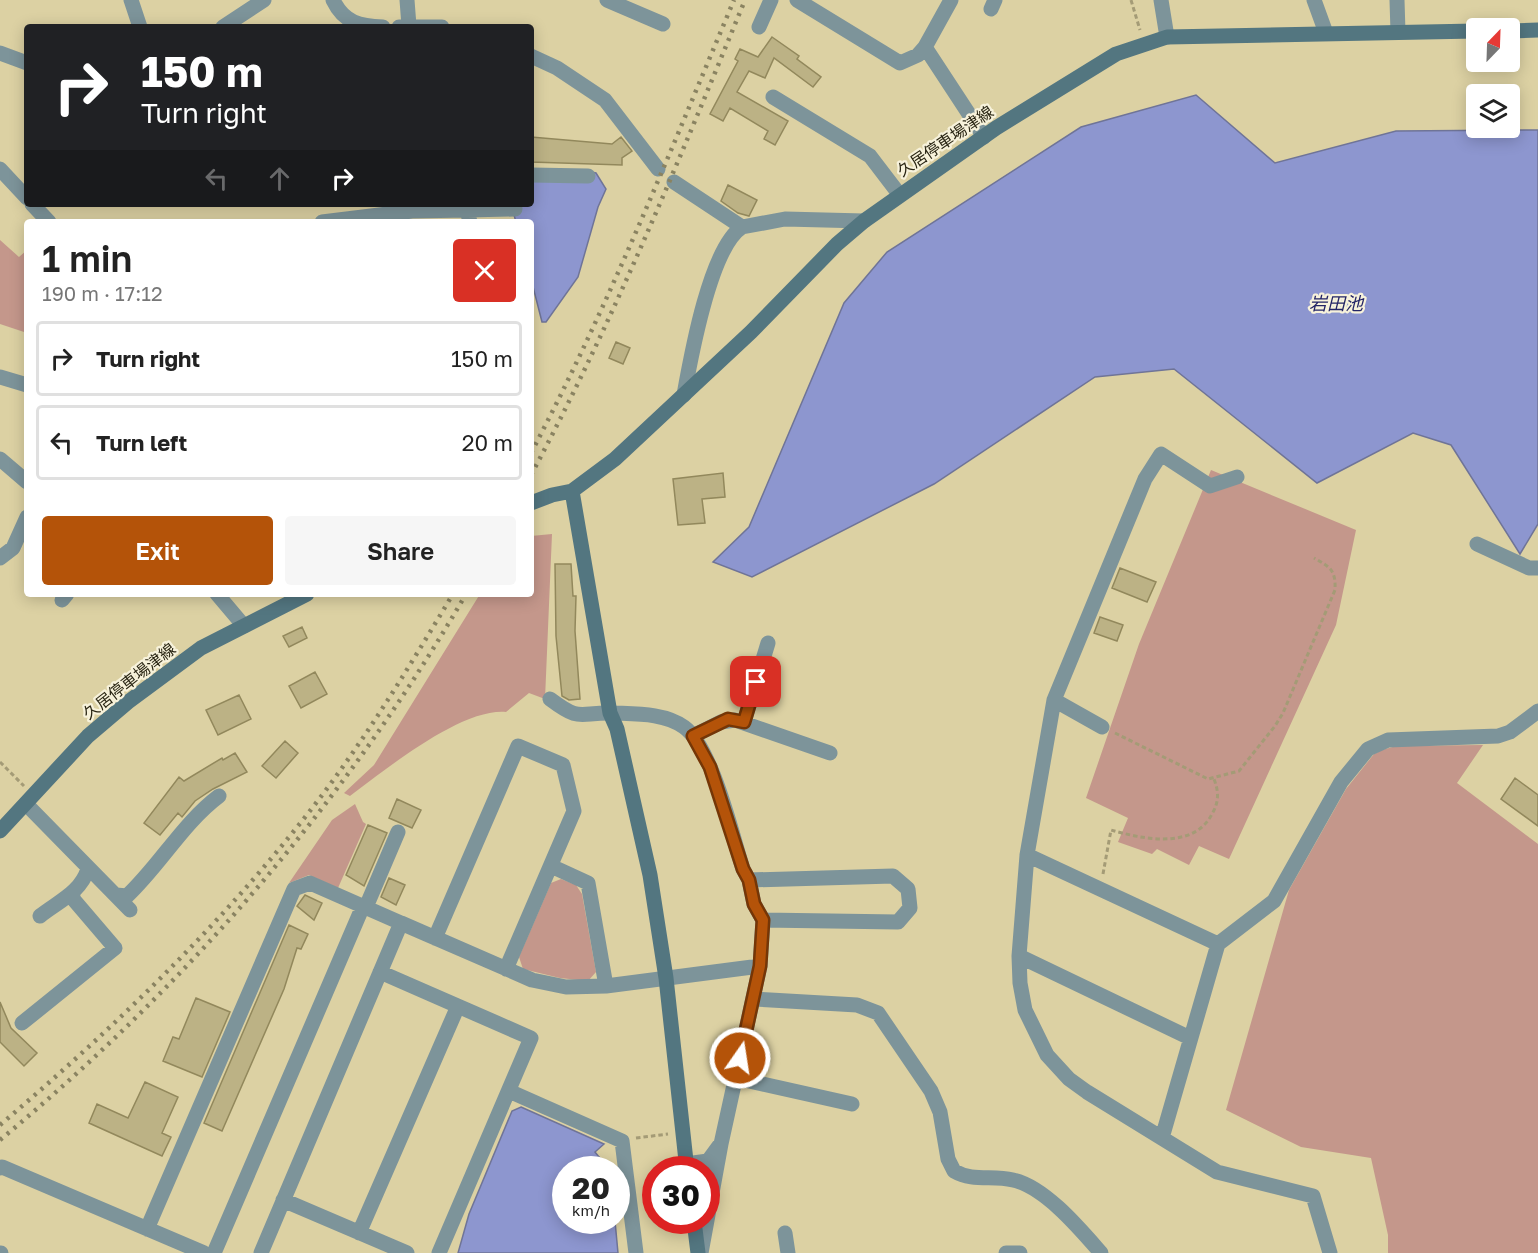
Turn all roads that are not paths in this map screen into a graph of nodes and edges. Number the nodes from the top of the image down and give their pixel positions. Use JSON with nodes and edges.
{"nodes":[{"id":1,"x":131,"y":0,"type":"edge"},
{"id":2,"x":264,"y":0,"type":"edge"},
{"id":3,"x":333,"y":0,"type":"edge"},
{"id":4,"x":407,"y":0,"type":"edge"},
{"id":5,"x":607,"y":0,"type":"edge"},
{"id":6,"x":771,"y":0,"type":"edge"},
{"id":7,"x":797,"y":0,"type":"edge"},
{"id":8,"x":951,"y":0,"type":"edge"},
{"id":9,"x":1161,"y":0,"type":"edge"},
{"id":10,"x":1314,"y":0,"type":"edge"},
{"id":11,"x":1397,"y":0,"type":"edge"},
{"id":12,"x":139,"y":24,"type":"edge"},
{"id":13,"x":228,"y":24,"type":"edge"},
{"id":14,"x":355,"y":24,"type":"edge"},
{"id":15,"x":409,"y":24,"type":"edge"},
{"id":16,"x":663,"y":24,"type":"dead end"},
{"id":17,"x":759,"y":27,"type":"dead end"},
{"id":18,"x":1538,"y":30,"type":"edge"},
{"id":19,"x":1466,"y":31,"type":"edge"},
{"id":20,"x":1520,"y":31,"type":"edge"},
{"id":21,"x":1398,"y":32,"type":"junction"},
{"id":22,"x":1326,"y":33,"type":"junction"},
{"id":23,"x":1167,"y":37,"type":"junction"},
{"id":24,"x":925,"y":47,"type":"junction"},
{"id":25,"x":0,"y":53,"type":"edge"},
{"id":26,"x":534,"y":57,"type":"edge"},
{"id":27,"x":24,"y":62,"type":"edge"},
{"id":28,"x":773,"y":97,"type":"dead end"},
{"id":29,"x":984,"y":136,"type":"junction"},
{"id":30,"x":0,"y":169,"type":"edge"},
{"id":31,"x":658,"y":169,"type":"dead end"},
{"id":32,"x":534,"y":175,"type":"edge"},
{"id":33,"x":588,"y":176,"type":"dead end"},
{"id":34,"x":674,"y":182,"type":"dead end"},
{"id":35,"x":899,"y":194,"type":"junction"},
{"id":36,"x":24,"y":195,"type":"edge"},
{"id":37,"x":515,"y":207,"type":"edge"},
{"id":38,"x":409,"y":216,"type":"edge"},
{"id":39,"x":468,"y":216,"type":"edge"},
{"id":40,"x":366,"y":219,"type":"edge"},
{"id":41,"x":864,"y":221,"type":"junction"},
{"id":42,"x":742,"y":227,"type":"junction"},
{"id":43,"x":0,"y":377,"type":"edge"},
{"id":44,"x":24,"y":384,"type":"edge"},
{"id":45,"x":684,"y":394,"type":"junction"},
{"id":46,"x":0,"y":459,"type":"edge"},
{"id":47,"x":1237,"y":477,"type":"dead end"},
{"id":48,"x":24,"y":479,"type":"edge"},
{"id":49,"x":572,"y":491,"type":"junction"},
{"id":50,"x":534,"y":502,"type":"edge"},
{"id":51,"x":24,"y":524,"type":"edge"},
{"id":52,"x":1477,"y":544,"type":"dead end"},
{"id":53,"x":0,"y":558,"type":"edge"},
{"id":54,"x":1538,"y":568,"type":"edge"},
{"id":55,"x":220,"y":597,"type":"edge"},
{"id":56,"x":296,"y":597,"type":"edge"},
{"id":57,"x":244,"y":626,"type":"junction"},
{"id":58,"x":768,"y":643,"type":"dead end"},
{"id":59,"x":550,"y":699,"type":"dead end"},
{"id":60,"x":1054,"y":700,"type":"junction"},
{"id":61,"x":1538,"y":711,"type":"edge"},
{"id":62,"x":610,"y":713,"type":"junction"},
{"id":63,"x":744,"y":722,"type":"junction"},
{"id":64,"x":1102,"y":727,"type":"road end"},
{"id":65,"x":693,"y":736,"type":"junction"},
{"id":66,"x":830,"y":753,"type":"dead end"},
{"id":67,"x":219,"y":796,"type":"dead end"},
{"id":68,"x":30,"y":800,"type":"junction"},
{"id":69,"x":0,"y":831,"type":"edge"},
{"id":70,"x":398,"y":832,"type":"dead end"},
{"id":71,"x":1027,"y":855,"type":"junction"},
{"id":72,"x":551,"y":866,"type":"junction"},
{"id":73,"x":88,"y":869,"type":"junction"},
{"id":74,"x":749,"y":880,"type":"junction"},
{"id":75,"x":72,"y":894,"type":"junction"},
{"id":76,"x":116,"y":896,"type":"junction"},
{"id":77,"x":364,"y":907,"type":"junction"},
{"id":78,"x":130,"y":910,"type":"dead end"},
{"id":79,"x":40,"y":916,"type":"dead end"},
{"id":80,"x":763,"y":920,"type":"junction"},
{"id":81,"x":401,"y":923,"type":"junction"},
{"id":82,"x":435,"y":938,"type":"junction"},
{"id":83,"x":1218,"y":944,"type":"junction"},
{"id":84,"x":1019,"y":956,"type":"junction"},
{"id":85,"x":760,"y":966,"type":"junction"},
{"id":86,"x":506,"y":969,"type":"junction"},
{"id":87,"x":380,"y":972,"type":"junction"},
{"id":88,"x":666,"y":978,"type":"junction"},
{"id":89,"x":606,"y":986,"type":"junction"},
{"id":90,"x":754,"y":999,"type":"junction"},
{"id":91,"x":458,"y":1006,"type":"junction"},
{"id":92,"x":22,"y":1023,"type":"dead end"},
{"id":93,"x":1190,"y":1038,"type":"junction"},
{"id":94,"x":736,"y":1078,"type":"junction"},
{"id":95,"x":509,"y":1091,"type":"junction"},
{"id":96,"x":852,"y":1104,"type":"dead end"},
{"id":97,"x":1162,"y":1138,"type":"junction"},
{"id":98,"x":721,"y":1144,"type":"junction"},
{"id":99,"x":686,"y":1156,"type":"edge"},
{"id":100,"x":712,"y":1156,"type":"edge"},
{"id":101,"x":0,"y":1168,"type":"edge"},
{"id":102,"x":283,"y":1200,"type":"junction"},
{"id":103,"x":147,"y":1229,"type":"junction"},
{"id":104,"x":359,"y":1233,"type":"junction"},
{"id":105,"x":785,"y":1233,"type":"dead end"},
{"id":106,"x":696,"y":1234,"type":"edge"},
{"id":107,"x":171,"y":1247,"type":"edge"},
{"id":108,"x":204,"y":1253,"type":"edge"},
{"id":109,"x":214,"y":1253,"type":"edge"},
{"id":110,"x":261,"y":1253,"type":"edge"},
{"id":111,"x":407,"y":1253,"type":"edge"},
{"id":112,"x":439,"y":1253,"type":"edge"},
{"id":113,"x":636,"y":1253,"type":"edge"},
{"id":114,"x":699,"y":1253,"type":"edge"},
{"id":115,"x":788,"y":1253,"type":"edge"},
{"id":116,"x":1006,"y":1253,"type":"edge"},
{"id":117,"x":1020,"y":1253,"type":"edge"},
{"id":118,"x":1101,"y":1253,"type":"edge"},
{"id":119,"x":1330,"y":1253,"type":"edge"}],
"edges":[{"from":1,"to":12,"type":"street"},
{"from":2,"to":13,"type":"street"},
{"from":3,"to":14,"type":"street"},
{"from":4,"to":15,"type":"street"},
{"from":5,"to":16,"type":"street"},
{"from":6,"to":17,"type":"street"},
{"from":7,"to":24,"type":"street"},
{"from":8,"to":24,"type":"street"},
{"from":9,"to":23,"type":"street"},
{"from":10,"to":22,"type":"street"},
{"from":11,"to":21,"type":"street"},
{"from":18,"to":20,"type":"main road"},
{"from":19,"to":21,"type":"main road","name":"久居停車場津線"},
{"from":21,"to":22,"type":"main road","name":"久居停車場津線"},
{"from":22,"to":23,"type":"main road","name":"久居停車場津線"},
{"from":23,"to":29,"type":"main road","name":"久居停車場津線"},
{"from":24,"to":29,"type":"street"},
{"from":25,"to":27,"type":"street"},
{"from":26,"to":31,"type":"street"},
{"from":28,"to":35,"type":"street"},
{"from":29,"to":35,"type":"main road","name":"久居停車場津線"},
{"from":30,"to":36,"type":"street"},
{"from":32,"to":33,"type":"street"},
{"from":34,"to":42,"type":"street"},
{"from":35,"to":41,"type":"main road","name":"久居停車場津線"},
{"from":37,"to":39,"type":"street"},
{"from":38,"to":39,"type":"street"},
{"from":38,"to":40,"type":"street"},
{"from":41,"to":42,"type":"street"},
{"from":41,"to":45,"type":"main road","name":"久居停車場津線"},
{"from":42,"to":45,"type":"street"},
{"from":43,"to":44,"type":"street"},
{"from":45,"to":49,"type":"main road","name":"久居停車場津線"},
{"from":46,"to":48,"type":"street"},
{"from":47,"to":60,"type":"street"},
{"from":49,"to":50,"type":"main road","name":"久居停車場津線"},
{"from":49,"to":62,"type":"main road"},
{"from":51,"to":53,"type":"street"},
{"from":52,"to":54,"type":"street"},
{"from":55,"to":57,"type":"street"},
{"from":56,"to":57,"type":"main road","name":"久居停車場津線"},
{"from":57,"to":68,"type":"main road","name":"久居停車場津線"},
{"from":58,"to":63,"type":"street"},
{"from":59,"to":62,"type":"street"},
{"from":60,"to":64,"type":"street"},
{"from":60,"to":71,"type":"street"},
{"from":61,"to":83,"type":"street"},
{"from":62,"to":65,"type":"street"},
{"from":62,"to":88,"type":"main road"},
{"from":63,"to":65,"type":"street"},
{"from":63,"to":66,"type":"street"},
{"from":65,"to":74,"type":"street"},
{"from":67,"to":76,"type":"street"},
{"from":68,"to":69,"type":"main road","name":"久居停車場津線"},
{"from":68,"to":73,"type":"street"},
{"from":70,"to":77,"type":"street"},
{"from":71,"to":83,"type":"street"},
{"from":71,"to":84,"type":"street"},
{"from":72,"to":82,"type":"street"},
{"from":72,"to":86,"type":"street"},
{"from":72,"to":89,"type":"street"},
{"from":73,"to":75,"type":"street"},
{"from":73,"to":76,"type":"street"},
{"from":74,"to":80,"type":"street"},
{"from":74,"to":80,"type":"street"},
{"from":75,"to":79,"type":"street"},
{"from":75,"to":92,"type":"street"},
{"from":76,"to":78,"type":"street"},
{"from":77,"to":81,"type":"street"},
{"from":77,"to":103,"type":"street"},
{"from":77,"to":109,"type":"street"},
{"from":80,"to":85,"type":"street"},
{"from":81,"to":82,"type":"street"},
{"from":81,"to":87,"type":"street"},
{"from":82,"to":86,"type":"street"},
{"from":83,"to":93,"type":"street"},
{"from":84,"to":93,"type":"street"},
{"from":84,"to":97,"type":"street"},
{"from":85,"to":88,"type":"street"},
{"from":85,"to":90,"type":"street"},
{"from":86,"to":89,"type":"street"},
{"from":87,"to":91,"type":"street"},
{"from":87,"to":102,"type":"street"},
{"from":88,"to":89,"type":"street"},
{"from":88,"to":99,"type":"main road"},
{"from":90,"to":94,"type":"street"},
{"from":90,"to":118,"type":"street"},
{"from":91,"to":95,"type":"street"},
{"from":91,"to":104,"type":"street"},
{"from":93,"to":97,"type":"street"},
{"from":94,"to":96,"type":"street"},
{"from":94,"to":98,"type":"street"},
{"from":95,"to":112,"type":"street"},
{"from":95,"to":113,"type":"street"},
{"from":97,"to":119,"type":"street"},
{"from":98,"to":100,"type":"street"},
{"from":98,"to":114,"type":"street"},
{"from":101,"to":103,"type":"street"},
{"from":102,"to":104,"type":"street"},
{"from":102,"to":110,"type":"street"},
{"from":103,"to":107,"type":"street"},
{"from":104,"to":111,"type":"street"},
{"from":105,"to":115,"type":"street"},
{"from":106,"to":114,"type":"main road"},
{"from":107,"to":108,"type":"street"},
{"from":116,"to":117,"type":"street"}]}
